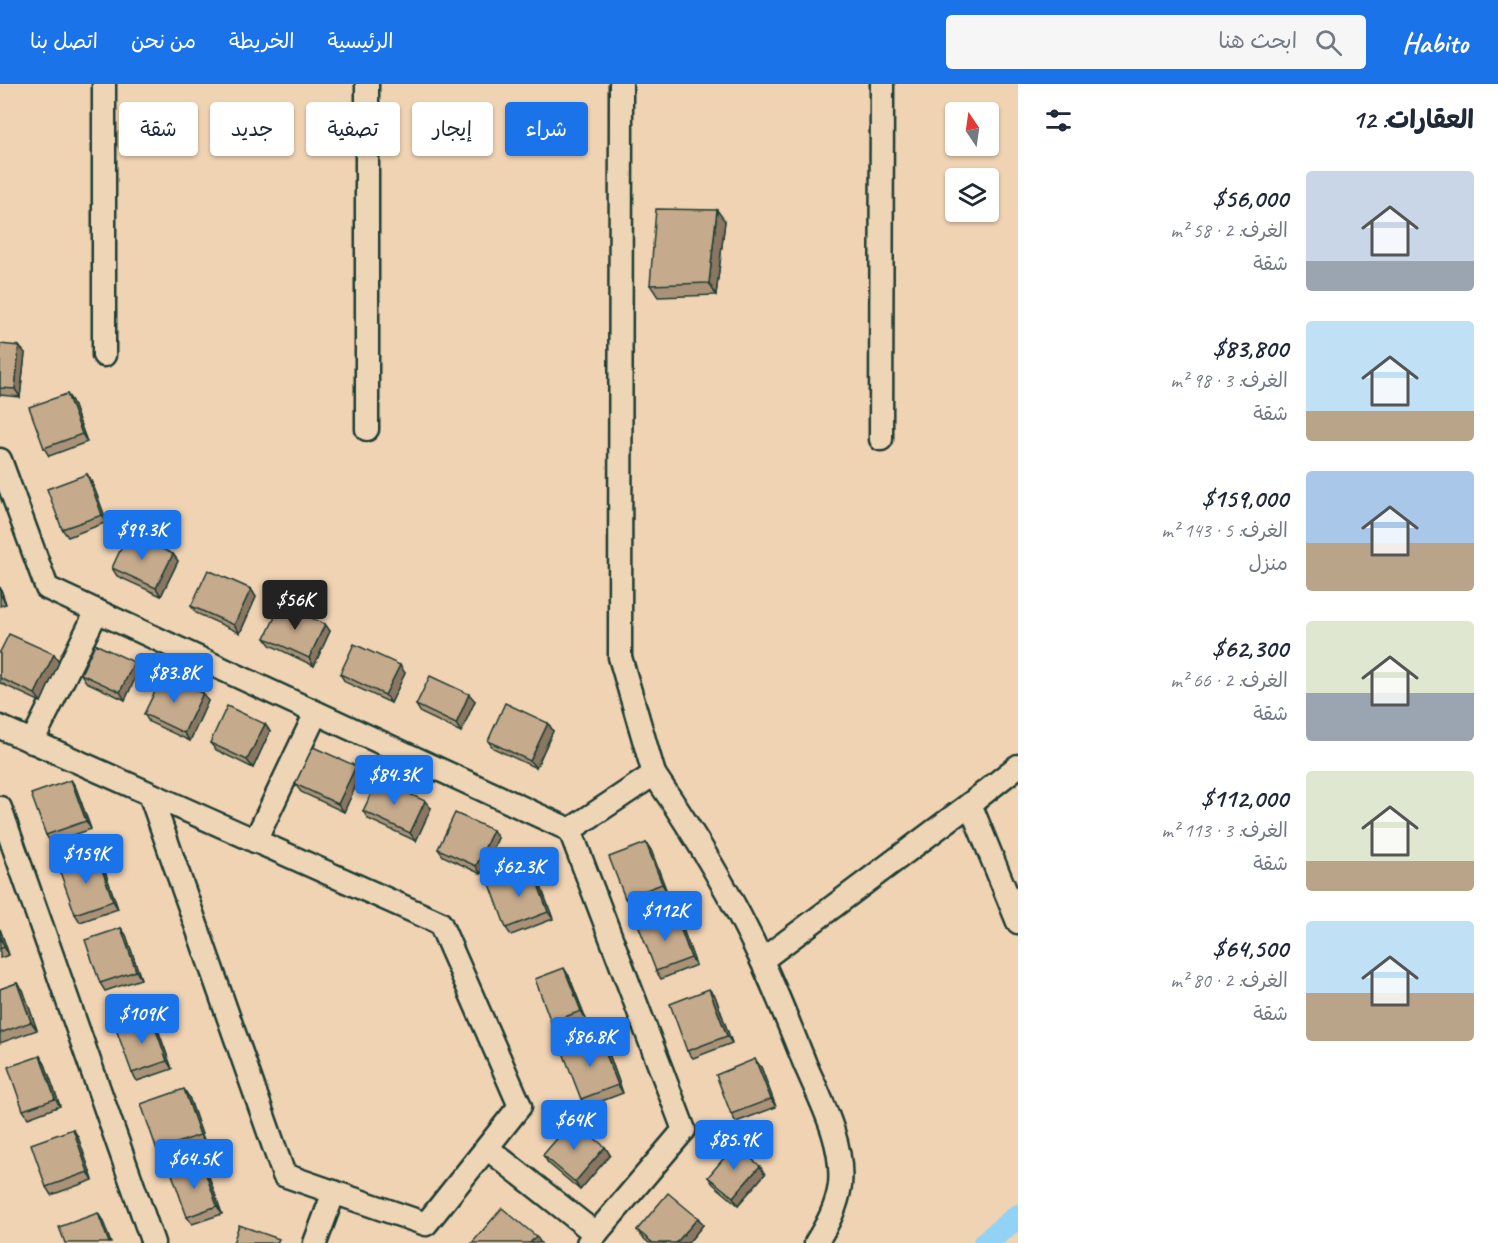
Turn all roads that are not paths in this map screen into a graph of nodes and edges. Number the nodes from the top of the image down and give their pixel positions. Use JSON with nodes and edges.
{"nodes":[{"id":1,"x":104,"y":84,"type":"edge"},
{"id":2,"x":367,"y":84,"type":"edge"},
{"id":3,"x":621,"y":84,"type":"edge"},
{"id":4,"x":882,"y":84,"type":"edge"},
{"id":5,"x":104,"y":355,"type":"dead end"},
{"id":6,"x":368,"y":429,"type":"dead end"},
{"id":7,"x":881,"y":439,"type":"dead end"},
{"id":8,"x":0,"y":460,"type":"edge"},
{"id":9,"x":97,"y":611,"type":"junction"},
{"id":10,"x":316,"y":713,"type":"junction"},
{"id":11,"x":0,"y":727,"type":"edge"},
{"id":12,"x":32,"y":742,"type":"junction"},
{"id":13,"x":1018,"y":766,"type":"edge"},
{"id":14,"x":654,"y":774,"type":"junction"},
{"id":15,"x":150,"y":794,"type":"junction"},
{"id":16,"x":970,"y":804,"type":"junction"},
{"id":17,"x":0,"y":808,"type":"edge"},
{"id":18,"x":570,"y":830,"type":"junction"},
{"id":19,"x":255,"y":841,"type":"junction"},
{"id":20,"x":1018,"y":922,"type":"edge"},
{"id":21,"x":762,"y":960,"type":"junction"},
{"id":22,"x":487,"y":1148,"type":"junction"},
{"id":23,"x":334,"y":1192,"type":"junction"},
{"id":24,"x":592,"y":1239,"type":"edge"},
{"id":25,"x":153,"y":1243,"type":"edge"},
{"id":26,"x":315,"y":1243,"type":"edge"},
{"id":27,"x":816,"y":1243,"type":"edge"}],
"edges":[{"from":1,"to":5,"type":"street"},
{"from":2,"to":6,"type":"street"},
{"from":3,"to":14,"type":"street"},
{"from":4,"to":7,"type":"street"},
{"from":8,"to":9,"type":"street"},
{"from":9,"to":10,"type":"street"},
{"from":9,"to":12,"type":"street"},
{"from":10,"to":18,"type":"street"},
{"from":10,"to":19,"type":"street"},
{"from":11,"to":12,"type":"street"},
{"from":12,"to":15,"type":"street"},
{"from":13,"to":16,"type":"street"},
{"from":14,"to":18,"type":"street"},
{"from":14,"to":21,"type":"street"},
{"from":15,"to":19,"type":"street"},
{"from":15,"to":23,"type":"street"},
{"from":16,"to":20,"type":"street"},
{"from":16,"to":21,"type":"street"},
{"from":17,"to":25,"type":"street"},
{"from":18,"to":24,"type":"street"},
{"from":19,"to":22,"type":"street"},
{"from":21,"to":27,"type":"street"},
{"from":22,"to":23,"type":"street"},
{"from":22,"to":24,"type":"street"},
{"from":23,"to":26,"type":"street"}]}
